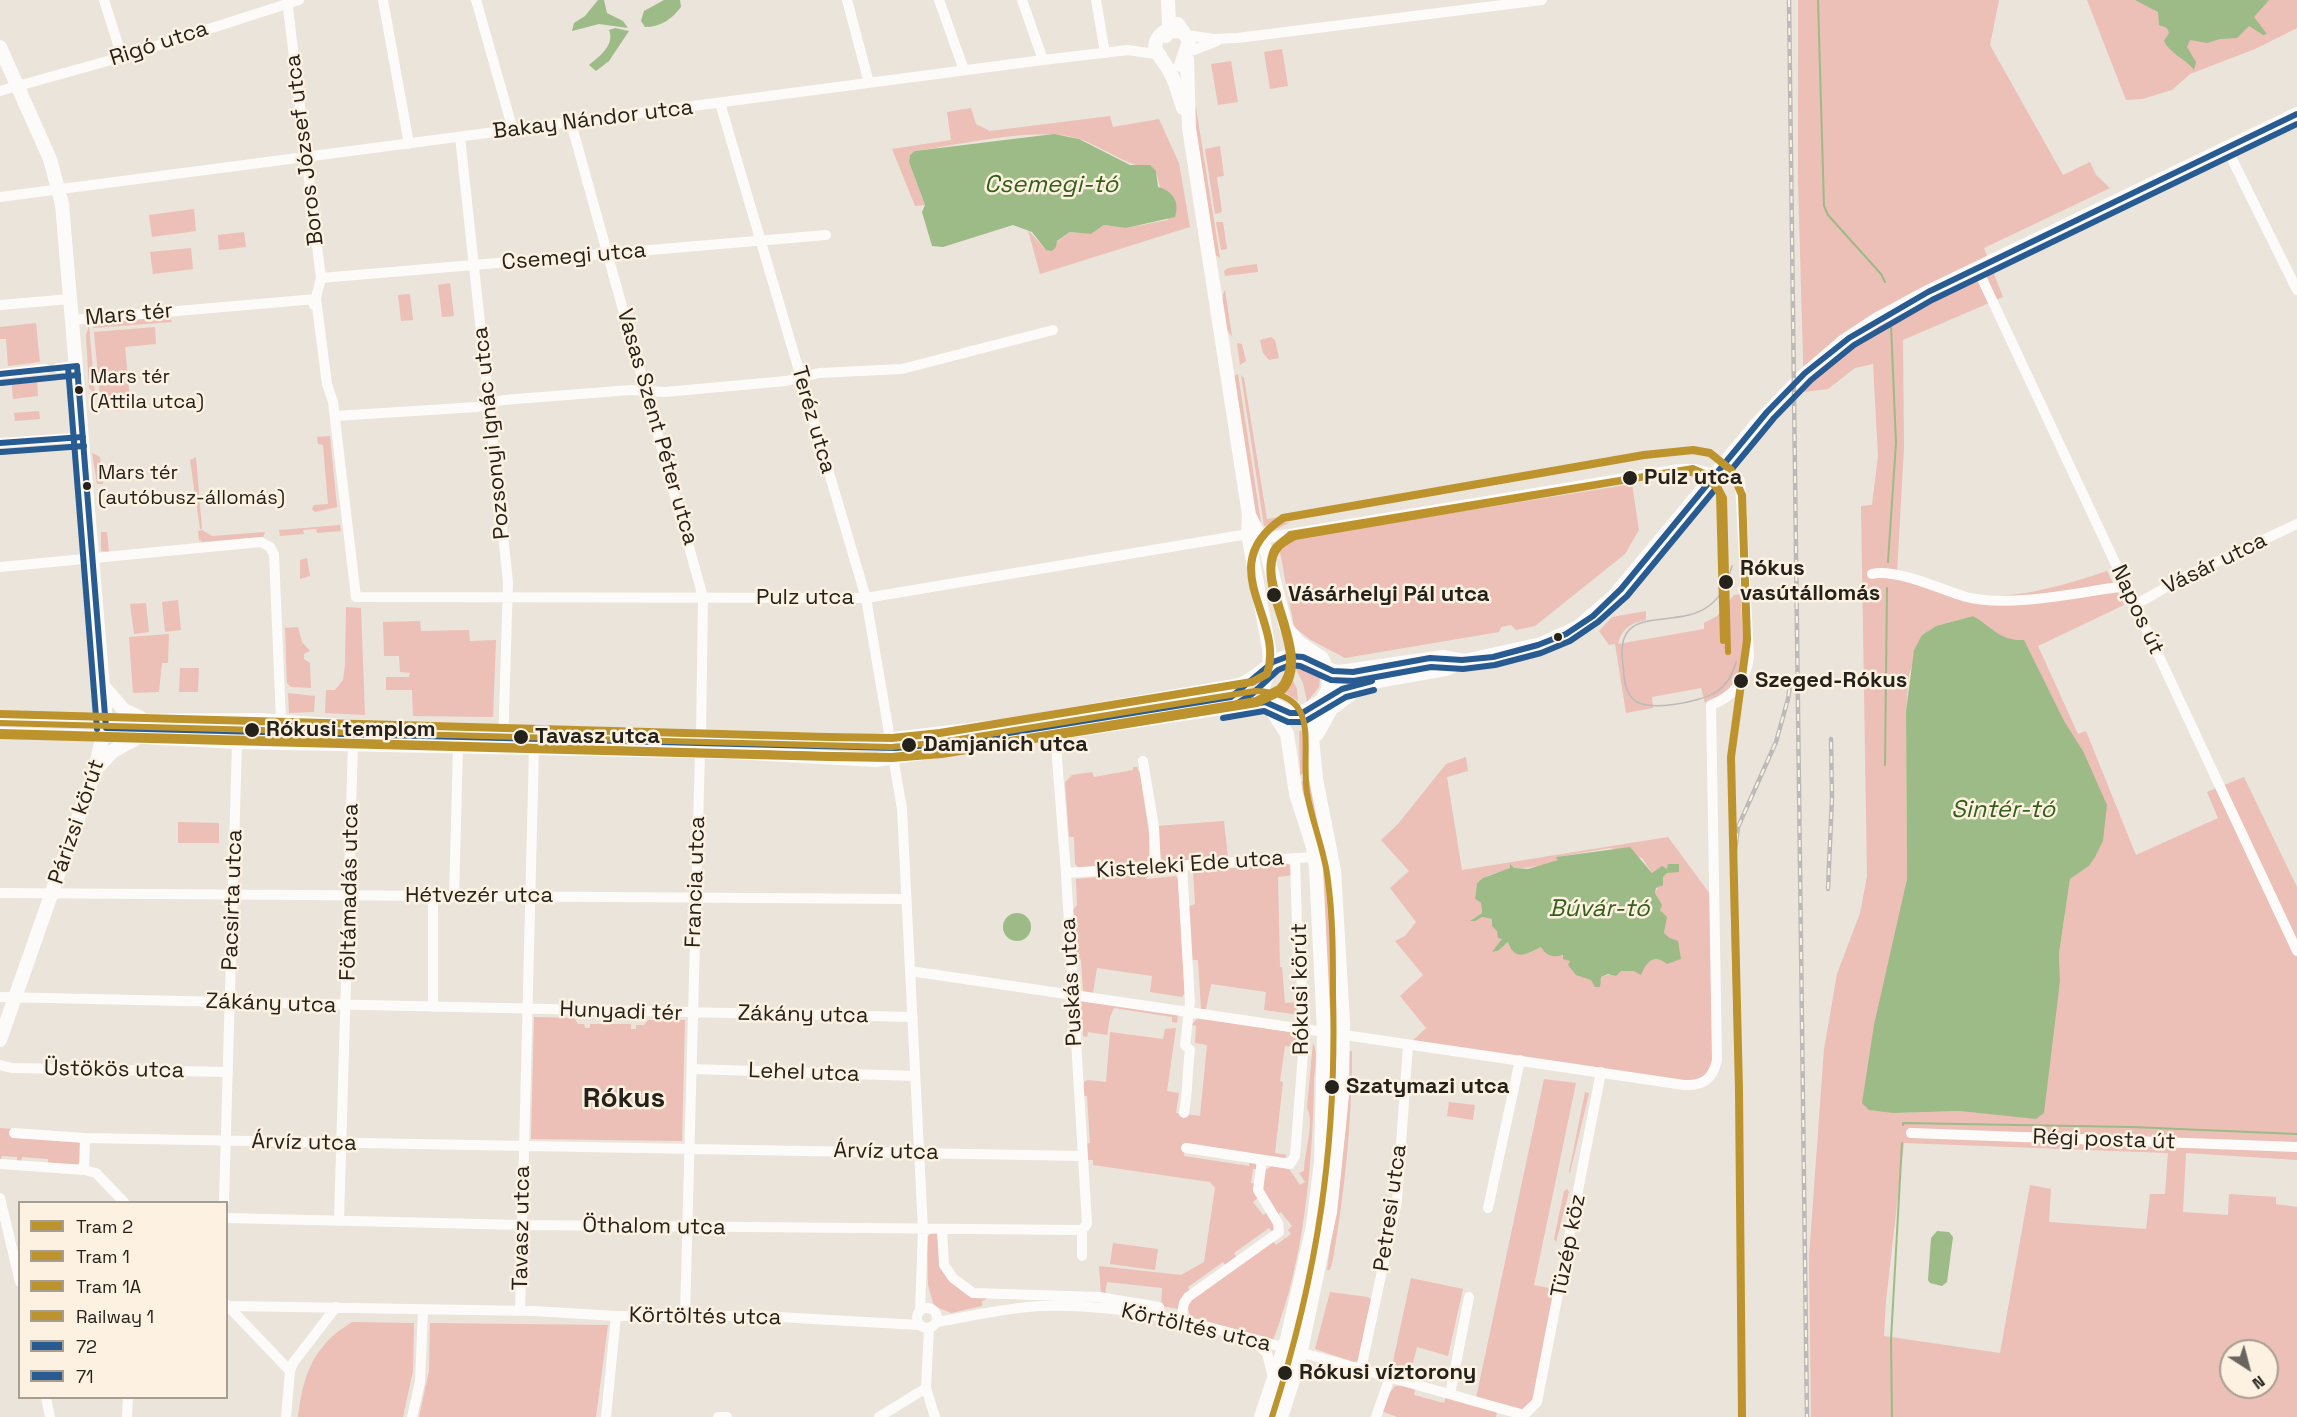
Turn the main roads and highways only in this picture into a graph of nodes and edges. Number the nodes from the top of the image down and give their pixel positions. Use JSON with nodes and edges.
{"nodes":[{"id":1,"x":1170,"y":1,"type":"edge"},
{"id":2,"x":0,"y":47,"type":"edge"},
{"id":3,"x":2297,"y":114,"type":"edge"},
{"id":4,"x":1249,"y":515,"type":"junction"},
{"id":5,"x":92,"y":559,"type":"joint"},
{"id":6,"x":1464,"y":661,"type":"junction"},
{"id":7,"x":1270,"y":666,"type":"junction"},
{"id":8,"x":1328,"y":670,"type":"junction"},
{"id":9,"x":1387,"y":678,"type":"junction"},
{"id":10,"x":104,"y":687,"type":"junction"},
{"id":11,"x":1265,"y":702,"type":"junction"},
{"id":12,"x":1321,"y":702,"type":"junction"},
{"id":13,"x":106,"y":721,"type":"junction"},
{"id":14,"x":146,"y":721,"type":"junction"},
{"id":15,"x":105,"y":735,"type":"junction"},
{"id":16,"x":136,"y":739,"type":"junction"},
{"id":17,"x":1313,"y":751,"type":"junction"},
{"id":18,"x":95,"y":770,"type":"junction"},
{"id":19,"x":0,"y":1040,"type":"edge"},
{"id":20,"x":1261,"y":1417,"type":"edge"},
{"id":21,"x":1281,"y":1417,"type":"edge"}],
"edges":[{"from":1,"to":4,"type":"main road"},
{"from":2,"to":5,"type":"main road","name":"Mars tér"},
{"from":3,"to":6,"type":"main road"},
{"from":4,"to":7,"type":"main road"},
{"from":4,"to":8,"type":"main road"},
{"from":5,"to":10,"type":"main road","name":"Párizsi körút"},
{"from":6,"to":8,"type":"main road"},
{"from":6,"to":9,"type":"main road"},
{"from":7,"to":8,"type":"main road"},
{"from":7,"to":11,"type":"main road"},
{"from":7,"to":14,"type":"main road"},
{"from":8,"to":12,"type":"main road","name":"Rókusi körút"},
{"from":9,"to":12,"type":"main road"},
{"from":9,"to":17,"type":"main road"},
{"from":10,"to":13,"type":"main road","name":"Párizsi körút"},
{"from":10,"to":14,"type":"main road"},
{"from":11,"to":12,"type":"main road"},
{"from":11,"to":16,"type":"main road"},
{"from":11,"to":20,"type":"main road","name":"Rókusi körút"},
{"from":12,"to":17,"type":"main road","name":"Rókusi körút"},
{"from":13,"to":14,"type":"main road"},
{"from":13,"to":15,"type":"main road","name":"Párizsi körút"},
{"from":15,"to":16,"type":"main road"},
{"from":15,"to":18,"type":"main road","name":"Párizsi körút"},
{"from":16,"to":18,"type":"main road"},
{"from":17,"to":21,"type":"main road","name":"Rókusi körút"},
{"from":18,"to":19,"type":"main road","name":"Párizsi körút"}]}
